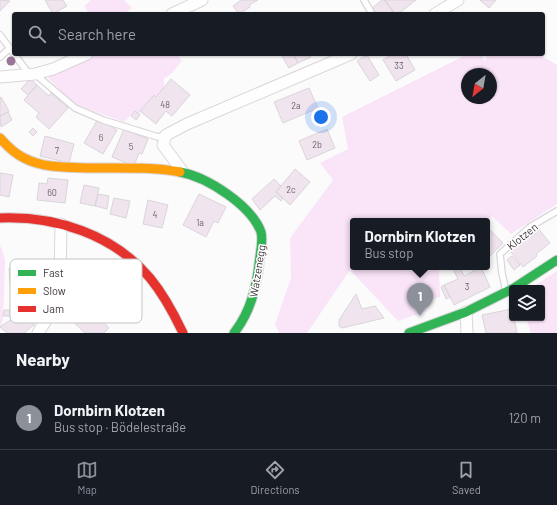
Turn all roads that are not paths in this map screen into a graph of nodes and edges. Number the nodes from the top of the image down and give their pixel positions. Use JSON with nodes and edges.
{"nodes":[{"id":1,"x":202,"y":0,"type":"edge"},
{"id":2,"x":364,"y":0,"type":"edge"},
{"id":3,"x":458,"y":0,"type":"edge"},
{"id":4,"x":176,"y":12,"type":"edge"},
{"id":5,"x":371,"y":12,"type":"edge"},
{"id":6,"x":438,"y":12,"type":"edge"},
{"id":7,"x":0,"y":35,"type":"edge"},
{"id":8,"x":10,"y":48,"type":"junction"},
{"id":9,"x":12,"y":51,"type":"edge"},
{"id":10,"x":16,"y":56,"type":"edge"},
{"id":11,"x":82,"y":56,"type":"edge"},
{"id":12,"x":346,"y":56,"type":"edge"},
{"id":13,"x":0,"y":57,"type":"edge"},
{"id":14,"x":32,"y":74,"type":"junction"},
{"id":15,"x":0,"y":77,"type":"edge"},
{"id":16,"x":166,"y":135,"type":"junction"},
{"id":17,"x":0,"y":138,"type":"edge"},
{"id":18,"x":183,"y":172,"type":"junction"},
{"id":19,"x":557,"y":211,"type":"edge"},
{"id":20,"x":1,"y":218,"type":"edge"},
{"id":21,"x":61,"y":224,"type":"junction"},
{"id":22,"x":60,"y":259,"type":"edge"},
{"id":23,"x":130,"y":259,"type":"edge"},
{"id":24,"x":557,"y":260,"type":"edge"},
{"id":25,"x":142,"y":270,"type":"edge"},
{"id":26,"x":519,"y":285,"type":"edge"},
{"id":27,"x":509,"y":286,"type":"edge"},
{"id":28,"x":509,"y":291,"type":"edge"},
{"id":29,"x":466,"y":312,"type":"junction"},
{"id":30,"x":44,"y":323,"type":"edge"},
{"id":31,"x":38,"y":333,"type":"edge"},
{"id":32,"x":182,"y":333,"type":"edge"},
{"id":33,"x":234,"y":333,"type":"edge"},
{"id":34,"x":409,"y":333,"type":"edge"},
{"id":35,"x":467,"y":333,"type":"edge"}],
"edges":[{"from":1,"to":4,"type":"street"},
{"from":2,"to":5,"type":"lane"},
{"from":3,"to":6,"type":"street"},
{"from":7,"to":8,"type":"lane"},
{"from":8,"to":9,"type":"lane"},
{"from":8,"to":13,"type":"lane"},
{"from":10,"to":14,"type":"lane"},
{"from":11,"to":14,"type":"street"},
{"from":12,"to":16,"type":"street"},
{"from":14,"to":15,"type":"street"},
{"from":14,"to":16,"type":"lane"},
{"from":16,"to":18,"type":"street"},
{"from":17,"to":18,"type":"street","name":"Watzenegg"},
{"from":18,"to":33,"type":"street","name":"Watzenegg"},
{"from":19,"to":27,"type":"lane","name":"Klotzen"},
{"from":20,"to":21,"type":"street"},
{"from":21,"to":22,"type":"street"},
{"from":21,"to":23,"type":"street"},
{"from":24,"to":26,"type":"street"},
{"from":25,"to":32,"type":"street"},
{"from":28,"to":29,"type":"street"},
{"from":29,"to":34,"type":"street"},
{"from":29,"to":35,"type":"street"},
{"from":30,"to":31,"type":"street"}]}
